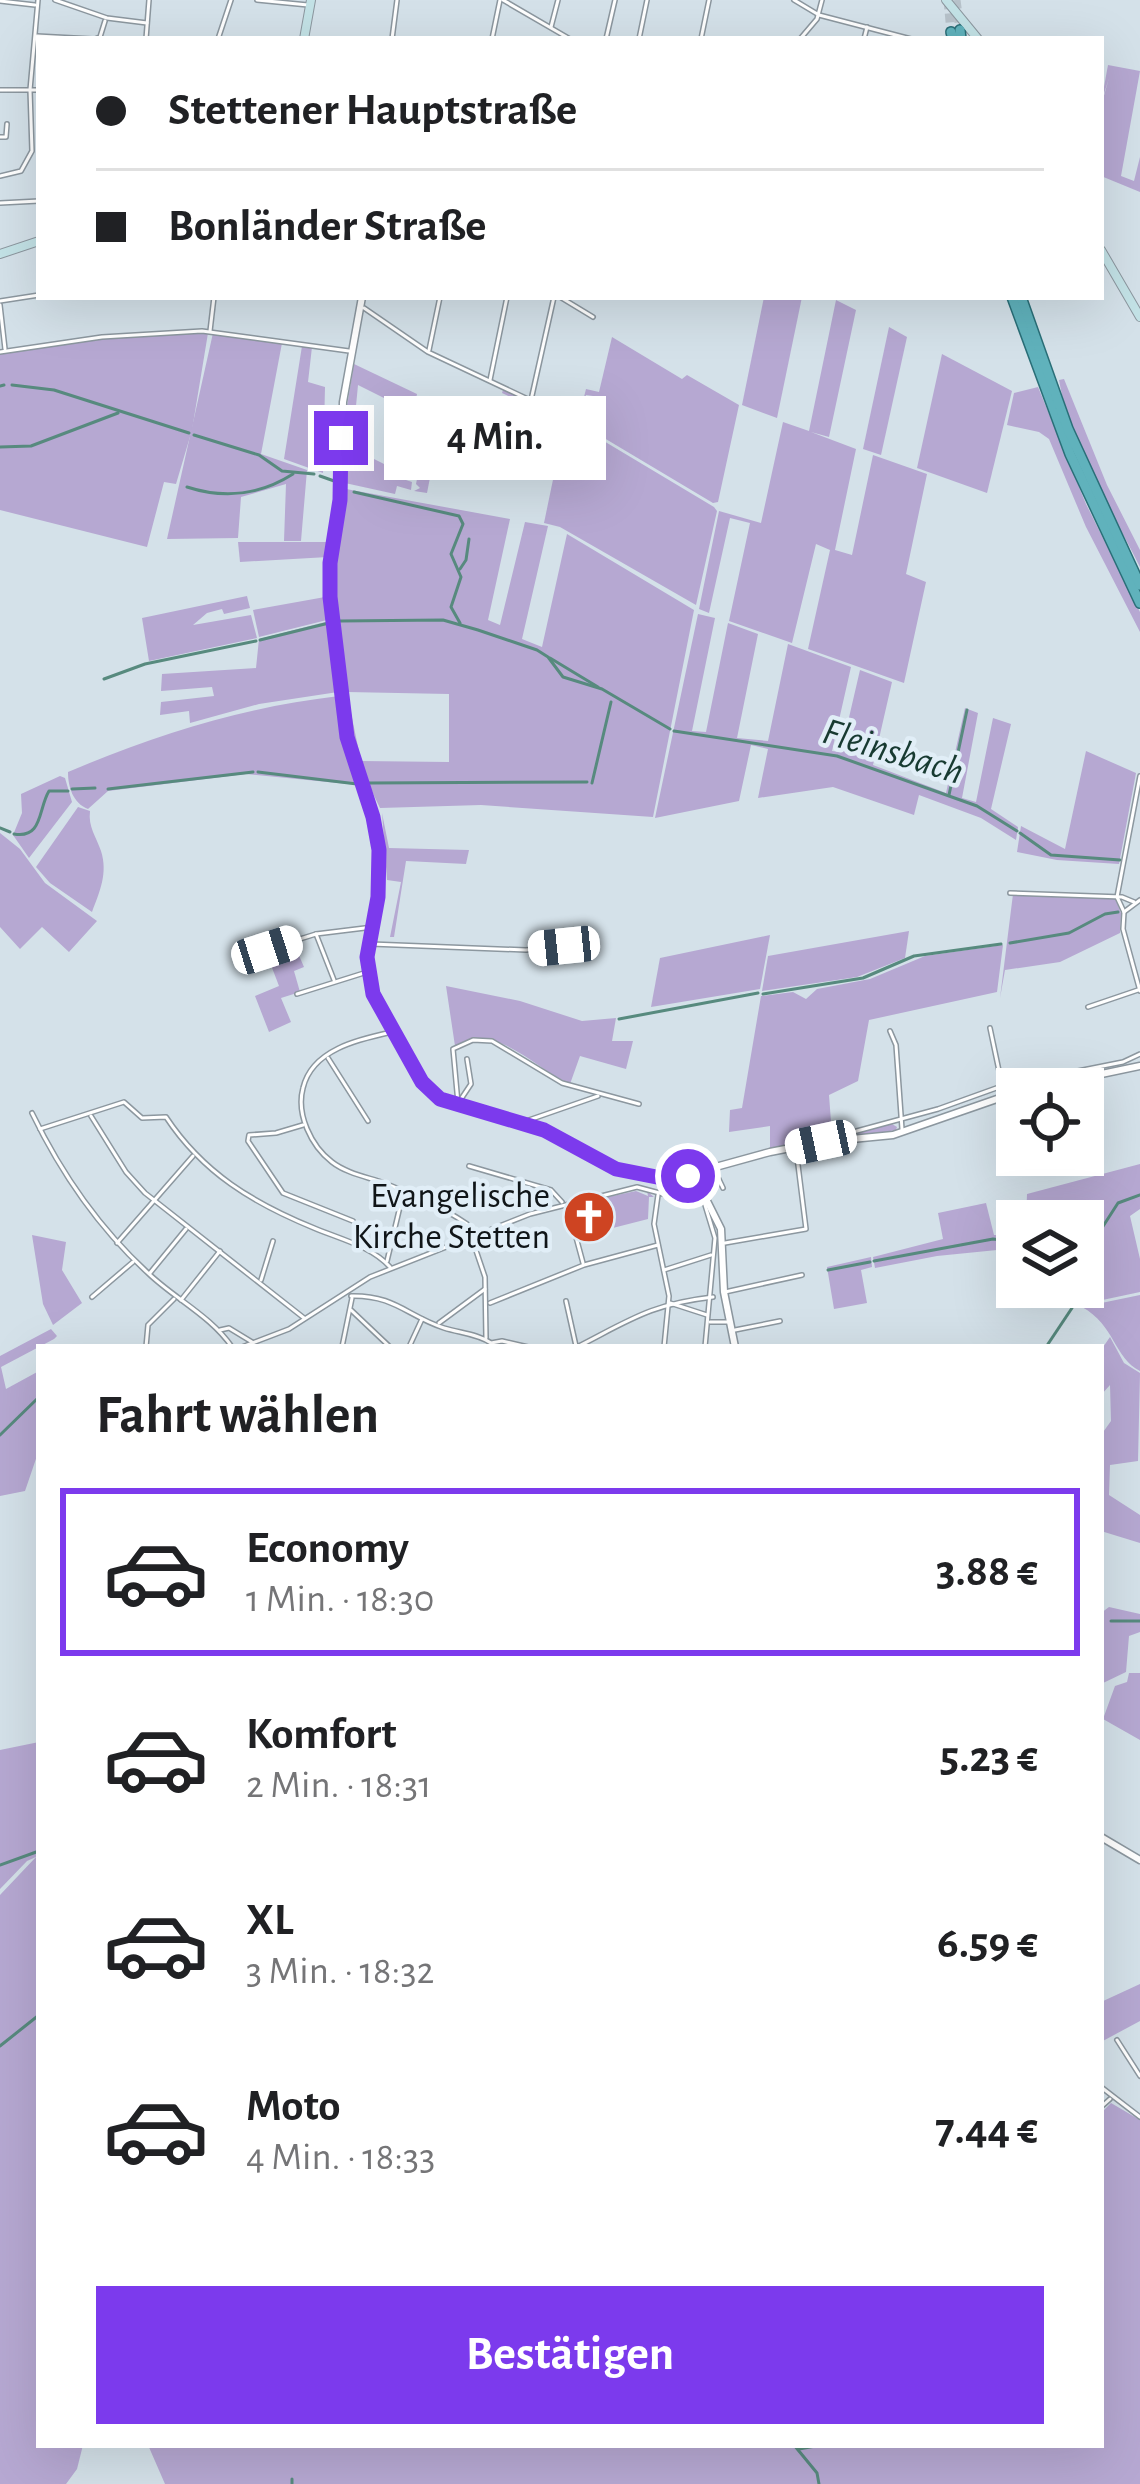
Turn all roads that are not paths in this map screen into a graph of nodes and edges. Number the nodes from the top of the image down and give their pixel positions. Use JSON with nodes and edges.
{"nodes":[{"id":1,"x":55,"y":0,"type":"edge"},
{"id":2,"x":148,"y":0,"type":"edge"},
{"id":3,"x":231,"y":0,"type":"edge"},
{"id":4,"x":256,"y":0,"type":"edge"},
{"id":5,"x":397,"y":0,"type":"edge"},
{"id":6,"x":501,"y":0,"type":"edge"},
{"id":7,"x":558,"y":0,"type":"edge"},
{"id":8,"x":615,"y":0,"type":"edge"},
{"id":9,"x":647,"y":0,"type":"edge"},
{"id":10,"x":709,"y":0,"type":"edge"},
{"id":11,"x":794,"y":0,"type":"edge"},
{"id":12,"x":822,"y":0,"type":"edge"},
{"id":13,"x":946,"y":0,"type":"edge"},
{"id":14,"x":0,"y":1,"type":"edge"},
{"id":15,"x":37,"y":3,"type":"edge"},
{"id":16,"x":311,"y":3,"type":"edge"},
{"id":17,"x":819,"y":15,"type":"junction"},
{"id":18,"x":107,"y":18,"type":"junction"},
{"id":19,"x":147,"y":23,"type":"junction"},
{"id":20,"x":867,"y":26,"type":"junction"},
{"id":21,"x":550,"y":28,"type":"junction"},
{"id":22,"x":35,"y":35,"type":"junction"},
{"id":23,"x":50,"y":36,"type":"edge"},
{"id":24,"x":101,"y":36,"type":"edge"},
{"id":25,"x":146,"y":36,"type":"edge"},
{"id":26,"x":219,"y":36,"type":"edge"},
{"id":27,"x":305,"y":36,"type":"edge"},
{"id":28,"x":392,"y":36,"type":"edge"},
{"id":29,"x":493,"y":36,"type":"edge"},
{"id":30,"x":563,"y":36,"type":"edge"},
{"id":31,"x":607,"y":36,"type":"edge"},
{"id":32,"x":640,"y":36,"type":"edge"},
{"id":33,"x":702,"y":36,"type":"edge"},
{"id":34,"x":802,"y":36,"type":"edge"},
{"id":35,"x":865,"y":36,"type":"edge"},
{"id":36,"x":901,"y":36,"type":"edge"},
{"id":37,"x":976,"y":36,"type":"edge"},
{"id":38,"x":0,"y":90,"type":"edge"},
{"id":39,"x":30,"y":90,"type":"junction"},
{"id":40,"x":36,"y":90,"type":"edge"},
{"id":41,"x":7,"y":124,"type":"dead end"},
{"id":42,"x":0,"y":136,"type":"edge"},
{"id":43,"x":0,"y":176,"type":"edge"},
{"id":44,"x":36,"y":201,"type":"edge"},
{"id":45,"x":0,"y":203,"type":"edge"},
{"id":46,"x":36,"y":242,"type":"edge"},
{"id":47,"x":0,"y":254,"type":"edge"},
{"id":48,"x":1104,"y":255,"type":"edge"},
{"id":49,"x":36,"y":296,"type":"edge"},
{"id":50,"x":214,"y":300,"type":"edge"},
{"id":51,"x":362,"y":300,"type":"edge"},
{"id":52,"x":439,"y":300,"type":"edge"},
{"id":53,"x":506,"y":300,"type":"edge"},
{"id":54,"x":556,"y":300,"type":"edge"},
{"id":55,"x":562,"y":300,"type":"edge"},
{"id":56,"x":1018,"y":300,"type":"edge"},
{"id":57,"x":1018,"y":300,"type":"edge"},
{"id":58,"x":0,"y":303,"type":"edge"},
{"id":59,"x":361,"y":307,"type":"junction"},
{"id":60,"x":593,"y":317,"type":"dead end"},
{"id":61,"x":1140,"y":317,"type":"edge"},
{"id":62,"x":210,"y":331,"type":"junction"},
{"id":63,"x":3,"y":351,"type":"edge"},
{"id":64,"x":352,"y":351,"type":"junction"},
{"id":65,"x":428,"y":352,"type":"junction"},
{"id":66,"x":490,"y":381,"type":"junction"},
{"id":67,"x":532,"y":400,"type":"junction"},
{"id":68,"x":568,"y":418,"type":"dead end"},
{"id":69,"x":1140,"y":585,"type":"edge"},
{"id":70,"x":1140,"y":603,"type":"edge"},
{"id":71,"x":1140,"y":776,"type":"edge"},
{"id":72,"x":1010,"y":892,"type":"dead end"},
{"id":73,"x":1117,"y":897,"type":"junction"},
{"id":74,"x":1137,"y":901,"type":"edge"},
{"id":75,"x":1124,"y":912,"type":"junction"},
{"id":76,"x":373,"y":927,"type":"junction"},
{"id":77,"x":316,"y":934,"type":"junction"},
{"id":78,"x":369,"y":944,"type":"junction"},
{"id":79,"x":582,"y":944,"type":"dead end"},
{"id":80,"x":258,"y":952,"type":"dead end"},
{"id":81,"x":367,"y":972,"type":"junction"},
{"id":82,"x":335,"y":982,"type":"junction"},
{"id":83,"x":1140,"y":990,"type":"edge"},
{"id":84,"x":297,"y":994,"type":"dead end"},
{"id":85,"x":1088,"y":1007,"type":"dead end"},
{"id":86,"x":990,"y":1028,"type":"dead end"},
{"id":87,"x":393,"y":1031,"type":"junction"},
{"id":88,"x":890,"y":1031,"type":"dead end"},
{"id":89,"x":1140,"y":1054,"type":"edge"},
{"id":90,"x":327,"y":1056,"type":"junction"},
{"id":91,"x":467,"y":1059,"type":"dead end"},
{"id":92,"x":1140,"y":1066,"type":"edge"},
{"id":93,"x":999,"y":1068,"type":"edge"},
{"id":94,"x":1093,"y":1068,"type":"edge"},
{"id":95,"x":1104,"y":1074,"type":"edge"},
{"id":96,"x":996,"y":1088,"type":"edge"},
{"id":97,"x":598,"y":1094,"type":"junction"},
{"id":98,"x":996,"y":1099,"type":"edge"},
{"id":99,"x":459,"y":1102,"type":"junction"},
{"id":100,"x":638,"y":1104,"type":"dead end"},
{"id":101,"x":32,"y":1113,"type":"dead end"},
{"id":102,"x":90,"y":1113,"type":"junction"},
{"id":103,"x":900,"y":1118,"type":"junction"},
{"id":104,"x":368,"y":1121,"type":"dead end"},
{"id":105,"x":527,"y":1123,"type":"junction"},
{"id":106,"x":305,"y":1124,"type":"junction"},
{"id":107,"x":40,"y":1129,"type":"junction"},
{"id":108,"x":903,"y":1132,"type":"junction"},
{"id":109,"x":842,"y":1135,"type":"dead end"},
{"id":110,"x":795,"y":1148,"type":"junction"},
{"id":111,"x":194,"y":1154,"type":"junction"},
{"id":112,"x":469,"y":1166,"type":"dead end"},
{"id":113,"x":710,"y":1168,"type":"junction"},
{"id":114,"x":682,"y":1182,"type":"junction"},
{"id":115,"x":723,"y":1188,"type":"dead end"},
{"id":116,"x":404,"y":1191,"type":"junction"},
{"id":117,"x":659,"y":1193,"type":"junction"},
{"id":118,"x":154,"y":1201,"type":"junction"},
{"id":119,"x":706,"y":1202,"type":"junction"},
{"id":120,"x":563,"y":1204,"type":"junction"},
{"id":121,"x":353,"y":1221,"type":"dead end"},
{"id":122,"x":188,"y":1226,"type":"junction"},
{"id":123,"x":574,"y":1226,"type":"dead end"},
{"id":124,"x":474,"y":1236,"type":"junction"},
{"id":125,"x":273,"y":1240,"type":"dead end"},
{"id":126,"x":117,"y":1243,"type":"junction"},
{"id":127,"x":722,"y":1244,"type":"junction"},
{"id":128,"x":658,"y":1245,"type":"junction"},
{"id":129,"x":220,"y":1251,"type":"junction"},
{"id":130,"x":716,"y":1260,"type":"junction"},
{"id":131,"x":135,"y":1261,"type":"junction"},
{"id":132,"x":389,"y":1265,"type":"junction"},
{"id":133,"x":584,"y":1265,"type":"junction"},
{"id":134,"x":664,"y":1270,"type":"junction"},
{"id":135,"x":149,"y":1274,"type":"junction"},
{"id":136,"x":802,"y":1275,"type":"dead end"},
{"id":137,"x":260,"y":1281,"type":"junction"},
{"id":138,"x":487,"y":1288,"type":"junction"},
{"id":139,"x":724,"y":1292,"type":"junction"},
{"id":140,"x":350,"y":1293,"type":"junction"},
{"id":141,"x":92,"y":1297,"type":"dead end"},
{"id":142,"x":712,"y":1297,"type":"junction"},
{"id":143,"x":178,"y":1299,"type":"junction"},
{"id":144,"x":566,"y":1301,"type":"dead end"},
{"id":145,"x":669,"y":1303,"type":"junction"},
{"id":146,"x":487,"y":1304,"type":"junction"},
{"id":147,"x":351,"y":1310,"type":"junction"},
{"id":148,"x":423,"y":1318,"type":"junction"},
{"id":149,"x":305,"y":1319,"type":"junction"},
{"id":150,"x":709,"y":1319,"type":"junction"},
{"id":151,"x":780,"y":1321,"type":"dead end"},
{"id":152,"x":436,"y":1325,"type":"junction"},
{"id":153,"x":730,"y":1326,"type":"junction"},
{"id":154,"x":220,"y":1330,"type":"junction"},
{"id":155,"x":254,"y":1343,"type":"junction"},
{"id":156,"x":490,"y":1343,"type":"edge"},
{"id":157,"x":146,"y":1344,"type":"edge"},
{"id":158,"x":230,"y":1344,"type":"edge"},
{"id":159,"x":251,"y":1344,"type":"edge"},
{"id":160,"x":343,"y":1344,"type":"edge"},
{"id":161,"x":386,"y":1344,"type":"edge"},
{"id":162,"x":410,"y":1344,"type":"edge"},
{"id":163,"x":576,"y":1344,"type":"edge"},
{"id":164,"x":582,"y":1344,"type":"edge"},
{"id":165,"x":664,"y":1344,"type":"edge"},
{"id":166,"x":705,"y":1344,"type":"edge"},
{"id":167,"x":734,"y":1344,"type":"edge"},
{"id":168,"x":1104,"y":1839,"type":"edge"},
{"id":169,"x":1140,"y":1860,"type":"edge"},
{"id":170,"x":1117,"y":2041,"type":"dead end"},
{"id":171,"x":1140,"y":2076,"type":"edge"},
{"id":172,"x":1104,"y":2090,"type":"edge"},
{"id":173,"x":1112,"y":2098,"type":"junction"},
{"id":174,"x":1104,"y":2105,"type":"edge"},
{"id":175,"x":1140,"y":2117,"type":"edge"}],
"edges":[{"from":1,"to":18,"type":"street"},
{"from":2,"to":19,"type":"street"},
{"from":3,"to":26,"type":"street"},
{"from":4,"to":16,"type":"street"},
{"from":5,"to":28,"type":"street"},
{"from":6,"to":21,"type":"street"},
{"from":6,"to":29,"type":"street"},
{"from":7,"to":21,"type":"street"},
{"from":8,"to":31,"type":"street"},
{"from":9,"to":32,"type":"street"},
{"from":10,"to":33,"type":"street"},
{"from":11,"to":17,"type":"street"},
{"from":12,"to":17,"type":"street"},
{"from":13,"to":37,"type":"main road"},
{"from":14,"to":15,"type":"street"},
{"from":15,"to":22,"type":"street"},
{"from":16,"to":27,"type":"main road"},
{"from":17,"to":20,"type":"street"},
{"from":17,"to":34,"type":"street"},
{"from":18,"to":19,"type":"street"},
{"from":18,"to":24,"type":"street"},
{"from":19,"to":25,"type":"street"},
{"from":20,"to":35,"type":"street"},
{"from":20,"to":36,"type":"street"},
{"from":21,"to":30,"type":"street"},
{"from":22,"to":23,"type":"street"},
{"from":22,"to":39,"type":"street"},
{"from":38,"to":39,"type":"street"},
{"from":39,"to":40,"type":"street"},
{"from":39,"to":43,"type":"street"},
{"from":41,"to":42,"type":"street"},
{"from":44,"to":45,"type":"street"},
{"from":46,"to":47,"type":"main road"},
{"from":48,"to":61,"type":"main road"},
{"from":49,"to":58,"type":"street"},
{"from":50,"to":62,"type":"street"},
{"from":51,"to":59,"type":"street"},
{"from":52,"to":65,"type":"street"},
{"from":53,"to":66,"type":"street"},
{"from":54,"to":67,"type":"street"},
{"from":55,"to":60,"type":"street"},
{"from":56,"to":69,"type":"highway"},
{"from":57,"to":70,"type":"highway"},
{"from":58,"to":63,"type":"street"},
{"from":59,"to":64,"type":"street"},
{"from":59,"to":65,"type":"street"},
{"from":62,"to":63,"type":"street"},
{"from":62,"to":64,"type":"street"},
{"from":64,"to":76,"type":"street"},
{"from":65,"to":66,"type":"street"},
{"from":66,"to":67,"type":"street"},
{"from":67,"to":68,"type":"street"},
{"from":71,"to":73,"type":"street"},
{"from":72,"to":73,"type":"street"},
{"from":73,"to":74,"type":"street"},
{"from":73,"to":75,"type":"street"},
{"from":74,"to":75,"type":"street"},
{"from":75,"to":83,"type":"street"},
{"from":76,"to":77,"type":"street"},
{"from":76,"to":78,"type":"street"},
{"from":77,"to":80,"type":"street"},
{"from":77,"to":82,"type":"street"},
{"from":78,"to":79,"type":"street"},
{"from":78,"to":81,"type":"street"},
{"from":81,"to":82,"type":"street"},
{"from":81,"to":87,"type":"street"},
{"from":82,"to":84,"type":"street"},
{"from":83,"to":85,"type":"street"},
{"from":86,"to":93,"type":"street"},
{"from":87,"to":90,"type":"street"},
{"from":87,"to":99,"type":"street"},
{"from":88,"to":103,"type":"street"},
{"from":89,"to":94,"type":"street"},
{"from":90,"to":104,"type":"street"},
{"from":90,"to":106,"type":"street"},
{"from":91,"to":99,"type":"street"},
{"from":92,"to":95,"type":"street"},
{"from":96,"to":103,"type":"street"},
{"from":97,"to":99,"type":"street"},
{"from":97,"to":100,"type":"street"},
{"from":97,"to":105,"type":"street"},
{"from":98,"to":108,"type":"street"},
{"from":99,"to":105,"type":"street"},
{"from":101,"to":107,"type":"street"},
{"from":102,"to":107,"type":"street"},
{"from":102,"to":111,"type":"street"},
{"from":102,"to":118,"type":"street"},
{"from":103,"to":108,"type":"street"},
{"from":103,"to":109,"type":"street"},
{"from":105,"to":114,"type":"street"},
{"from":106,"to":116,"type":"street"},
{"from":106,"to":121,"type":"street"},
{"from":107,"to":126,"type":"street"},
{"from":108,"to":110,"type":"street"},
{"from":110,"to":113,"type":"street"},
{"from":110,"to":127,"type":"street"},
{"from":111,"to":118,"type":"street"},
{"from":111,"to":132,"type":"street"},
{"from":112,"to":120,"type":"street"},
{"from":113,"to":114,"type":"street"},
{"from":113,"to":115,"type":"street"},
{"from":113,"to":119,"type":"street"},
{"from":114,"to":117,"type":"street"},
{"from":114,"to":119,"type":"street"},
{"from":116,"to":124,"type":"street"},
{"from":116,"to":132,"type":"street"},
{"from":117,"to":120,"type":"street"},
{"from":117,"to":128,"type":"street"},
{"from":118,"to":122,"type":"street"},
{"from":118,"to":126,"type":"street"},
{"from":119,"to":127,"type":"street"},
{"from":119,"to":130,"type":"street"},
{"from":120,"to":124,"type":"street"},
{"from":122,"to":129,"type":"street"},
{"from":122,"to":135,"type":"street"},
{"from":123,"to":133,"type":"street"},
{"from":124,"to":132,"type":"street"},
{"from":124,"to":138,"type":"street"},
{"from":125,"to":137,"type":"street"},
{"from":126,"to":131,"type":"street"},
{"from":127,"to":130,"type":"street"},
{"from":128,"to":133,"type":"street"},
{"from":128,"to":134,"type":"street"},
{"from":129,"to":137,"type":"street"},
{"from":129,"to":143,"type":"street"},
{"from":130,"to":134,"type":"street"},
{"from":130,"to":139,"type":"street"},
{"from":130,"to":142,"type":"street"},
{"from":131,"to":135,"type":"street"},
{"from":131,"to":141,"type":"street"},
{"from":132,"to":140,"type":"street"},
{"from":133,"to":146,"type":"street"},
{"from":134,"to":145,"type":"street"},
{"from":135,"to":143,"type":"street"},
{"from":136,"to":139,"type":"street"},
{"from":137,"to":149,"type":"street"},
{"from":138,"to":146,"type":"street"},
{"from":138,"to":152,"type":"street"},
{"from":139,"to":153,"type":"street"},
{"from":140,"to":147,"type":"street"},
{"from":140,"to":148,"type":"street"},
{"from":140,"to":149,"type":"street"},
{"from":142,"to":145,"type":"street"},
{"from":142,"to":150,"type":"street"},
{"from":143,"to":154,"type":"street"},
{"from":143,"to":157,"type":"street"},
{"from":144,"to":163,"type":"street"},
{"from":145,"to":150,"type":"street"},
{"from":145,"to":164,"type":"street"},
{"from":145,"to":165,"type":"street"},
{"from":146,"to":156,"type":"street"},
{"from":147,"to":160,"type":"street"},
{"from":147,"to":161,"type":"street"},
{"from":148,"to":152,"type":"street"},
{"from":148,"to":162,"type":"street"},
{"from":149,"to":155,"type":"street"},
{"from":150,"to":153,"type":"street"},
{"from":150,"to":166,"type":"street"},
{"from":151,"to":153,"type":"street"},
{"from":152,"to":156,"type":"street"},
{"from":153,"to":167,"type":"street"},
{"from":154,"to":155,"type":"street"},
{"from":154,"to":158,"type":"street"},
{"from":155,"to":159,"type":"street"},
{"from":168,"to":169,"type":"street"},
{"from":170,"to":171,"type":"street"},
{"from":172,"to":173,"type":"street"},
{"from":173,"to":174,"type":"street"},
{"from":173,"to":175,"type":"street"}]}
